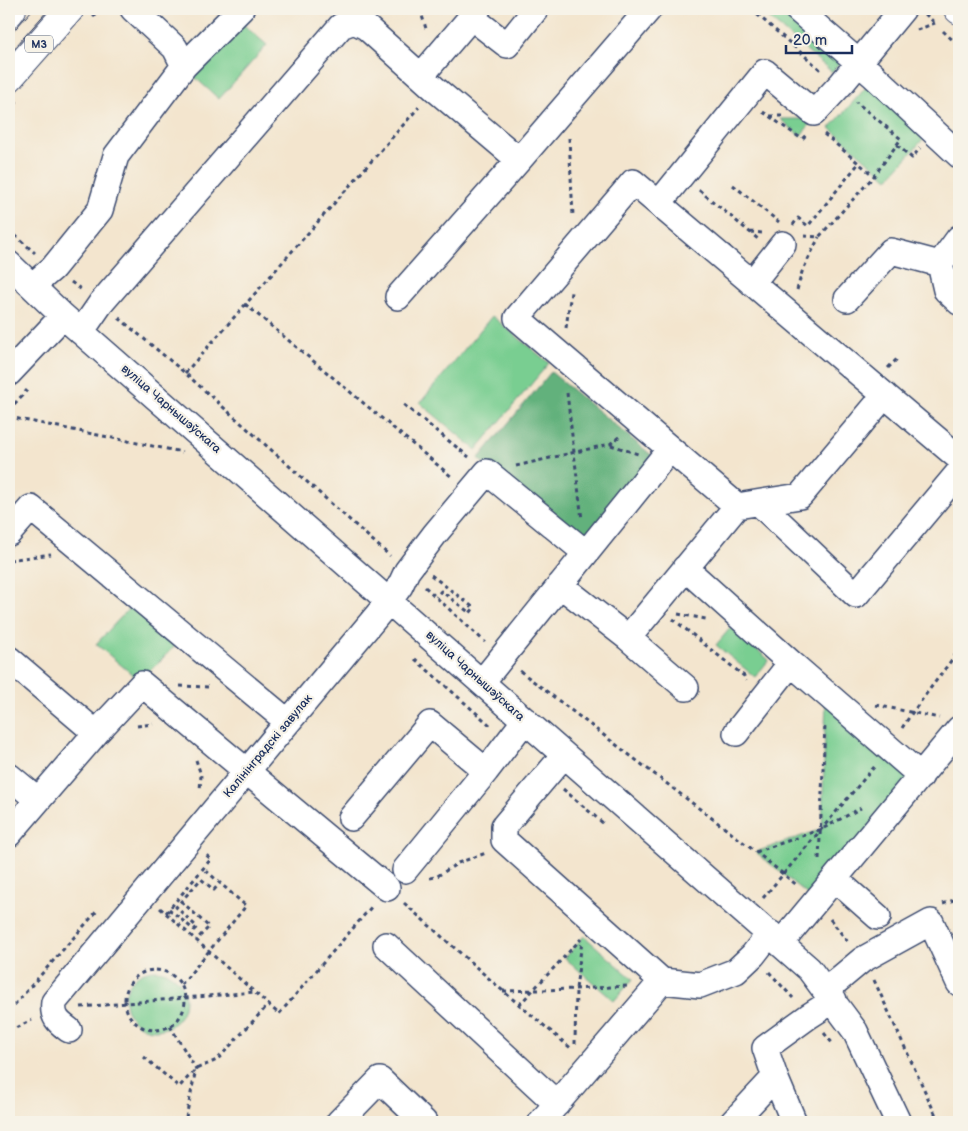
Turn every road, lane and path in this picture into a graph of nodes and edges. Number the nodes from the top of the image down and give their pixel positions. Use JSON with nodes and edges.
{"nodes":[{"id":1,"x":12,"y":9,"type":"edge"},
{"id":2,"x":70,"y":9,"type":"edge"},
{"id":3,"x":132,"y":9,"type":"edge"},
{"id":4,"x":241,"y":9,"type":"edge"},
{"id":5,"x":536,"y":9,"type":"edge"},
{"id":6,"x":649,"y":9,"type":"edge"},
{"id":7,"x":797,"y":9,"type":"edge"},
{"id":8,"x":903,"y":9,"type":"edge"},
{"id":9,"x":9,"y":13,"type":"edge"},
{"id":10,"x":475,"y":13,"type":"edge"},
{"id":11,"x":859,"y":63,"type":"junction"},
{"id":12,"x":184,"y":66,"type":"junction"},
{"id":13,"x":9,"y":78,"type":"edge"},
{"id":14,"x":428,"y":82,"type":"junction"},
{"id":15,"x":854,"y":100,"type":"dead end"},
{"id":16,"x":567,"y":105,"type":"junction"},
{"id":17,"x":821,"y":132,"type":"dead end"},
{"id":18,"x":924,"y":143,"type":"dead end"},
{"id":19,"x":897,"y":144,"type":"junction"},
{"id":20,"x":959,"y":154,"type":"edge"},
{"id":21,"x":519,"y":160,"type":"junction"},
{"id":22,"x":859,"y":163,"type":"junction"},
{"id":23,"x":874,"y":176,"type":"junction"},
{"id":24,"x":692,"y":184,"type":"dead end"},
{"id":25,"x":733,"y":185,"type":"dead end"},
{"id":26,"x":658,"y":203,"type":"junction"},
{"id":27,"x":749,"y":232,"type":"junction"},
{"id":28,"x":782,"y":237,"type":"junction"},
{"id":29,"x":819,"y":237,"type":"junction"},
{"id":30,"x":959,"y":238,"type":"edge"},
{"id":31,"x":575,"y":250,"type":"junction"},
{"id":32,"x":9,"y":264,"type":"edge"},
{"id":33,"x":940,"y":264,"type":"junction"},
{"id":34,"x":752,"y":283,"type":"junction"},
{"id":35,"x":32,"y":286,"type":"junction"},
{"id":36,"x":398,"y":297,"type":"dead end"},
{"id":37,"x":847,"y":299,"type":"dead end"},
{"id":38,"x":959,"y":302,"type":"edge"},
{"id":39,"x":245,"y":304,"type":"junction"},
{"id":40,"x":791,"y":315,"type":"junction"},
{"id":41,"x":63,"y":316,"type":"junction"},
{"id":42,"x":81,"y":332,"type":"junction"},
{"id":43,"x":563,"y":358,"type":"junction"},
{"id":44,"x":185,"y":372,"type":"dead end"},
{"id":45,"x":9,"y":373,"type":"edge"},
{"id":46,"x":885,"y":395,"type":"junction"},
{"id":47,"x":404,"y":405,"type":"dead end"},
{"id":48,"x":9,"y":417,"type":"edge"},
{"id":49,"x":637,"y":421,"type":"junction"},
{"id":50,"x":181,"y":447,"type":"dead end"},
{"id":51,"x":670,"y":449,"type":"junction"},
{"id":52,"x":575,"y":452,"type":"junction"},
{"id":53,"x":959,"y":458,"type":"edge"},
{"id":54,"x":959,"y":472,"type":"edge"},
{"id":55,"x":478,"y":484,"type":"junction"},
{"id":56,"x":748,"y":505,"type":"junction"},
{"id":57,"x":9,"y":534,"type":"edge"},
{"id":58,"x":82,"y":550,"type":"junction"},
{"id":59,"x":586,"y":553,"type":"junction"},
{"id":60,"x":9,"y":560,"type":"edge"},
{"id":61,"x":685,"y":568,"type":"junction"},
{"id":62,"x":431,"y":575,"type":"dead end"},
{"id":63,"x":560,"y":585,"type":"junction"},
{"id":64,"x":436,"y":597,"type":"dead end"},
{"id":65,"x":390,"y":600,"type":"junction"},
{"id":66,"x":655,"y":605,"type":"junction"},
{"id":67,"x":628,"y":638,"type":"junction"},
{"id":68,"x":959,"y":650,"type":"edge"},
{"id":69,"x":414,"y":657,"type":"dead end"},
{"id":70,"x":9,"y":659,"type":"edge"},
{"id":71,"x":791,"y":664,"type":"junction"},
{"id":72,"x":482,"y":682,"type":"junction"},
{"id":73,"x":179,"y":686,"type":"dead end"},
{"id":74,"x":686,"y":688,"type":"dead end"},
{"id":75,"x":248,"y":689,"type":"junction"},
{"id":76,"x":827,"y":694,"type":"junction"},
{"id":77,"x":874,"y":705,"type":"dead end"},
{"id":78,"x":756,"y":708,"type":"junction"},
{"id":79,"x":912,"y":713,"type":"junction"},
{"id":80,"x":525,"y":720,"type":"junction"},
{"id":81,"x":288,"y":722,"type":"junction"},
{"id":82,"x":160,"y":723,"type":"dead end"},
{"id":83,"x":950,"y":724,"type":"edge"},
{"id":84,"x":137,"y":726,"type":"dead end"},
{"id":85,"x":96,"y":733,"type":"junction"},
{"id":86,"x":736,"y":733,"type":"dead end"},
{"id":87,"x":509,"y":741,"type":"junction"},
{"id":88,"x":890,"y":749,"type":"junction"},
{"id":89,"x":564,"y":755,"type":"junction"},
{"id":90,"x":194,"y":756,"type":"dead end"},
{"id":91,"x":248,"y":771,"type":"junction"},
{"id":92,"x":486,"y":771,"type":"junction"},
{"id":93,"x":547,"y":775,"type":"junction"},
{"id":94,"x":9,"y":776,"type":"edge"},
{"id":95,"x":921,"y":776,"type":"junction"},
{"id":96,"x":200,"y":793,"type":"dead end"},
{"id":97,"x":38,"y":800,"type":"junction"},
{"id":98,"x":863,"y":807,"type":"dead end"},
{"id":99,"x":351,"y":818,"type":"dead end"},
{"id":100,"x":606,"y":826,"type":"dead end"},
{"id":101,"x":822,"y":829,"type":"junction"},
{"id":102,"x":9,"y":834,"type":"edge"},
{"id":103,"x":504,"y":840,"type":"junction"},
{"id":104,"x":756,"y":852,"type":"dead end"},
{"id":105,"x":205,"y":854,"type":"dead end"},
{"id":106,"x":203,"y":869,"type":"junction"},
{"id":107,"x":827,"y":872,"type":"junction"},
{"id":108,"x":414,"y":874,"type":"joint"},
{"id":109,"x":783,"y":874,"type":"dead end"},
{"id":110,"x":220,"y":883,"type":"junction"},
{"id":111,"x":387,"y":888,"type":"dead end"},
{"id":112,"x":181,"y":901,"type":"junction"},
{"id":113,"x":170,"y":909,"type":"junction"},
{"id":114,"x":98,"y":910,"type":"dead end"},
{"id":115,"x":878,"y":917,"type":"dead end"},
{"id":116,"x":776,"y":938,"type":"junction"},
{"id":117,"x":196,"y":940,"type":"junction"},
{"id":118,"x":386,"y":945,"type":"dead end"},
{"id":119,"x":208,"y":950,"type":"junction"},
{"id":120,"x":753,"y":954,"type":"junction"},
{"id":121,"x":662,"y":981,"type":"junction"},
{"id":122,"x":959,"y":983,"type":"edge"},
{"id":123,"x":180,"y":985,"type":"junction"},
{"id":124,"x":533,"y":989,"type":"junction"},
{"id":125,"x":576,"y":989,"type":"junction"},
{"id":126,"x":502,"y":991,"type":"dead end"},
{"id":127,"x":254,"y":992,"type":"junction"},
{"id":128,"x":830,"y":995,"type":"junction"},
{"id":129,"x":185,"y":998,"type":"junction"},
{"id":130,"x":125,"y":1003,"type":"junction"},
{"id":131,"x":97,"y":1005,"type":"dead end"},
{"id":132,"x":268,"y":1005,"type":"junction"},
{"id":133,"x":519,"y":1006,"type":"dead end"},
{"id":134,"x":9,"y":1011,"type":"edge"},
{"id":135,"x":279,"y":1014,"type":"dead end"},
{"id":136,"x":809,"y":1016,"type":"junction"},
{"id":137,"x":170,"y":1026,"type":"junction"},
{"id":138,"x":69,"y":1030,"type":"dead end"},
{"id":139,"x":838,"y":1050,"type":"dead end"},
{"id":140,"x":144,"y":1057,"type":"dead end"},
{"id":141,"x":196,"y":1069,"type":"junction"},
{"id":142,"x":775,"y":1077,"type":"junction"},
{"id":143,"x":575,"y":1082,"type":"junction"},
{"id":144,"x":549,"y":1113,"type":"edge"},
{"id":145,"x":185,"y":1122,"type":"edge"},
{"id":146,"x":339,"y":1122,"type":"edge"},
{"id":147,"x":424,"y":1122,"type":"edge"},
{"id":148,"x":733,"y":1122,"type":"edge"},
{"id":149,"x":794,"y":1122,"type":"edge"},
{"id":150,"x":898,"y":1122,"type":"edge"}],
"edges":[{"from":1,"to":9,"type":"main road"},
{"from":2,"to":13,"type":"main road","number":"М3"},
{"from":3,"to":12,"type":"street"},
{"from":4,"to":12,"type":"street"},
{"from":5,"to":10,"type":"street"},
{"from":6,"to":16,"type":"street"},
{"from":7,"to":11,"type":"street"},
{"from":8,"to":11,"type":"street"},
{"from":10,"to":14,"type":"street"},
{"from":11,"to":20,"type":"street"},
{"from":11,"to":26,"type":"street"},
{"from":12,"to":35,"type":"street"},
{"from":14,"to":21,"type":"street"},
{"from":14,"to":39,"type":"path"},
{"from":14,"to":42,"type":"street"},
{"from":15,"to":19,"type":"path"},
{"from":16,"to":21,"type":"street"},
{"from":16,"to":31,"type":"path"},
{"from":17,"to":22,"type":"path"},
{"from":18,"to":19,"type":"path"},
{"from":19,"to":23,"type":"path"},
{"from":21,"to":36,"type":"street"},
{"from":22,"to":23,"type":"path"},
{"from":22,"to":28,"type":"path"},
{"from":23,"to":29,"type":"path"},
{"from":24,"to":27,"type":"path"},
{"from":25,"to":28,"type":"path"},
{"from":26,"to":31,"type":"street"},
{"from":26,"to":34,"type":"street"},
{"from":27,"to":28,"type":"path"},
{"from":27,"to":28,"type":"path"},
{"from":28,"to":29,"type":"path"},
{"from":28,"to":34,"type":"street"},
{"from":29,"to":40,"type":"path"},
{"from":30,"to":33,"type":"street"},
{"from":31,"to":43,"type":"street"},
{"from":32,"to":35,"type":"street","name":"вуліца Чарнышэўскага"},
{"from":33,"to":37,"type":"street"},
{"from":33,"to":38,"type":"street"},
{"from":34,"to":40,"type":"street"},
{"from":35,"to":41,"type":"street","name":"вуліца Чарнышэўскага"},
{"from":39,"to":44,"type":"path"},
{"from":39,"to":55,"type":"path"},
{"from":40,"to":46,"type":"street"},
{"from":41,"to":42,"type":"street","name":"вуліца Чарнышэўскага"},
{"from":41,"to":45,"type":"street"},
{"from":42,"to":65,"type":"street","name":"вуліца Чарнышэўскага"},
{"from":43,"to":49,"type":"street"},
{"from":43,"to":52,"type":"path"},
{"from":46,"to":53,"type":"street"},
{"from":46,"to":56,"type":"street"},
{"from":47,"to":55,"type":"path"},
{"from":48,"to":50,"type":"path"},
{"from":49,"to":51,"type":"street"},
{"from":49,"to":52,"type":"path"},
{"from":51,"to":56,"type":"street"},
{"from":51,"to":59,"type":"street"},
{"from":52,"to":55,"type":"path"},
{"from":52,"to":59,"type":"path"},
{"from":54,"to":56,"type":"street"},
{"from":55,"to":59,"type":"street"},
{"from":55,"to":65,"type":"street","name":"Калінінградскі завулак"},
{"from":56,"to":61,"type":"street"},
{"from":57,"to":58,"type":"street"},
{"from":58,"to":60,"type":"path"},
{"from":58,"to":75,"type":"street"},
{"from":59,"to":63,"type":"street"},
{"from":61,"to":66,"type":"street"},
{"from":61,"to":71,"type":"street"},
{"from":62,"to":64,"type":"path"},
{"from":63,"to":67,"type":"street"},
{"from":63,"to":72,"type":"street"},
{"from":65,"to":72,"type":"street","name":"вуліца Чарнышэўскага"},
{"from":65,"to":81,"type":"street","name":"Калінінградскі завулак"},
{"from":66,"to":67,"type":"street"},
{"from":66,"to":78,"type":"path"},
{"from":67,"to":74,"type":"street"},
{"from":68,"to":79,"type":"path"},
{"from":69,"to":87,"type":"path"},
{"from":70,"to":85,"type":"street"},
{"from":71,"to":76,"type":"street"},
{"from":71,"to":78,"type":"street"},
{"from":72,"to":80,"type":"street","name":"вуліца Чарнышэўскага"},
{"from":73,"to":75,"type":"path"},
{"from":75,"to":81,"type":"street"},
{"from":76,"to":88,"type":"street"},
{"from":76,"to":101,"type":"path"},
{"from":77,"to":79,"type":"path"},
{"from":78,"to":86,"type":"street"},
{"from":79,"to":83,"type":"path"},
{"from":79,"to":88,"type":"path"},
{"from":80,"to":87,"type":"street"},
{"from":80,"to":89,"type":"street","name":"вуліца Чарнышэўскага"},
{"from":81,"to":91,"type":"street","name":"Калінінградскі завулак"},
{"from":82,"to":84,"type":"path"},
{"from":83,"to":95,"type":"street"},
{"from":85,"to":91,"type":"street"},
{"from":85,"to":97,"type":"street"},
{"from":87,"to":92,"type":"street"},
{"from":88,"to":95,"type":"street"},
{"from":88,"to":101,"type":"path"},
{"from":89,"to":93,"type":"street"},
{"from":89,"to":116,"type":"street","name":"вуліца Чарнышэўскага"},
{"from":90,"to":96,"type":"path"},
{"from":91,"to":111,"type":"street"},
{"from":91,"to":138,"type":"street","name":"Калінінградскі завулак"},
{"from":92,"to":99,"type":"street"},
{"from":92,"to":108,"type":"street"},
{"from":93,"to":100,"type":"path"},
{"from":93,"to":103,"type":"street"},
{"from":94,"to":97,"type":"street"},
{"from":95,"to":107,"type":"street"},
{"from":97,"to":102,"type":"street"},
{"from":98,"to":101,"type":"path"},
{"from":101,"to":104,"type":"path"},
{"from":101,"to":107,"type":"path"},
{"from":101,"to":109,"type":"path"},
{"from":103,"to":108,"type":"path"},
{"from":103,"to":121,"type":"street"},
{"from":105,"to":106,"type":"path"},
{"from":106,"to":110,"type":"path"},
{"from":106,"to":113,"type":"path"},
{"from":107,"to":115,"type":"street"},
{"from":107,"to":116,"type":"street"},
{"from":110,"to":112,"type":"path"},
{"from":110,"to":119,"type":"path"},
{"from":112,"to":113,"type":"path"},
{"from":112,"to":117,"type":"path"},
{"from":113,"to":117,"type":"path"},
{"from":114,"to":134,"type":"path"},
{"from":116,"to":120,"type":"street"},
{"from":116,"to":128,"type":"street","name":"вуліца Чарнышэўскага"},
{"from":117,"to":119,"type":"path"},
{"from":118,"to":144,"type":"street"},
{"from":119,"to":123,"type":"path"},
{"from":119,"to":127,"type":"path"},
{"from":120,"to":121,"type":"street"},
{"from":120,"to":136,"type":"path"},
{"from":121,"to":125,"type":"path"},
{"from":121,"to":143,"type":"street"},
{"from":122,"to":128,"type":"street"},
{"from":123,"to":129,"type":"path"},
{"from":123,"to":130,"type":"path"},
{"from":124,"to":125,"type":"path"},
{"from":124,"to":125,"type":"path"},
{"from":124,"to":126,"type":"path"},
{"from":124,"to":133,"type":"path"},
{"from":125,"to":143,"type":"path"},
{"from":127,"to":129,"type":"path"},
{"from":127,"to":132,"type":"path"},
{"from":128,"to":136,"type":"street"},
{"from":128,"to":150,"type":"street","name":"вуліца Чарнышэўскага"},
{"from":129,"to":130,"type":"path"},
{"from":129,"to":137,"type":"path"},
{"from":130,"to":131,"type":"path"},
{"from":130,"to":137,"type":"path"},
{"from":132,"to":135,"type":"path"},
{"from":132,"to":141,"type":"path"},
{"from":136,"to":139,"type":"path"},
{"from":136,"to":142,"type":"street"},
{"from":137,"to":141,"type":"path"},
{"from":140,"to":141,"type":"path"},
{"from":141,"to":145,"type":"path"},
{"from":142,"to":148,"type":"street"},
{"from":142,"to":149,"type":"street"},
{"from":143,"to":144,"type":"street"},
{"from":146,"to":147,"type":"street"}]}
